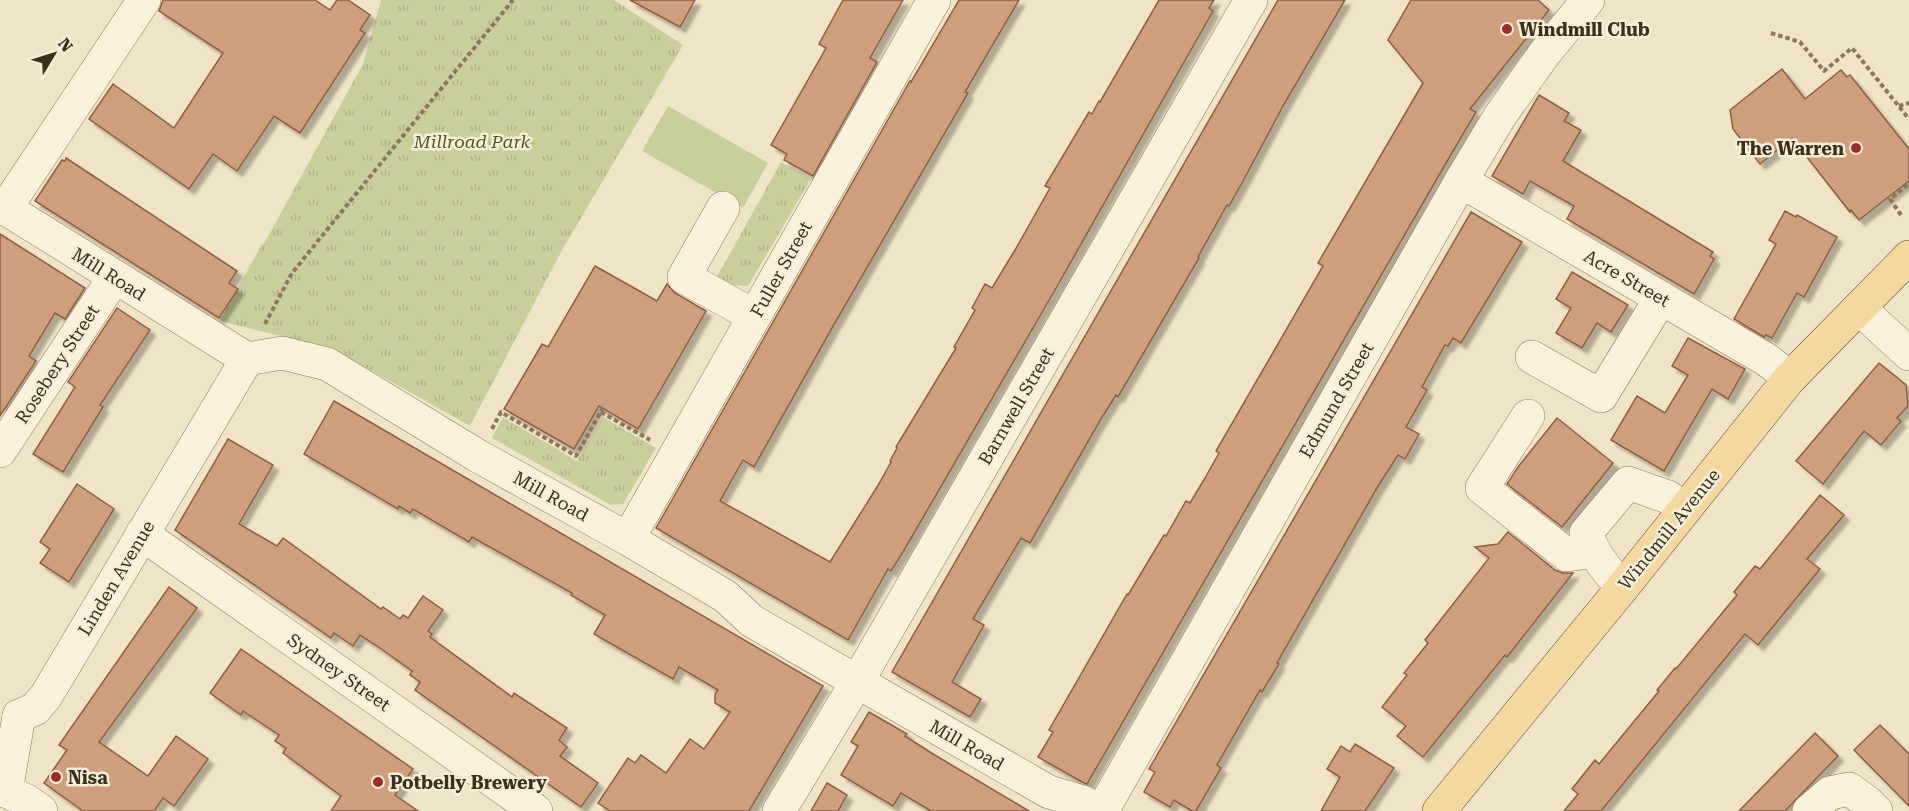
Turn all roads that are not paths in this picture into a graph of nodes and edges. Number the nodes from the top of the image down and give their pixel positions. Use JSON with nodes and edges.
{"nodes":[{"id":1,"x":144,"y":0,"type":"edge"},
{"id":2,"x":934,"y":0,"type":"edge"},
{"id":3,"x":1251,"y":0,"type":"edge"},
{"id":4,"x":1576,"y":4,"type":"edge"},
{"id":5,"x":1461,"y":181,"type":"junction"},
{"id":6,"x":3,"y":207,"type":"edge"},
{"id":7,"x":723,"y":208,"type":"dead end"},
{"id":8,"x":1909,"y":257,"type":"edge"},
{"id":9,"x":114,"y":278,"type":"junction"},
{"id":10,"x":1661,"y":298,"type":"junction"},
{"id":11,"x":1858,"y":308,"type":"junction"},
{"id":12,"x":754,"y":316,"type":"junction"},
{"id":13,"x":1909,"y":354,"type":"edge"},
{"id":14,"x":1532,"y":357,"type":"dead end"},
{"id":15,"x":247,"y":359,"type":"junction"},
{"id":16,"x":1790,"y":378,"type":"junction"},
{"id":17,"x":1528,"y":416,"type":"dead end"},
{"id":18,"x":0,"y":451,"type":"edge"},
{"id":19,"x":1685,"y":509,"type":"junction"},
{"id":20,"x":142,"y":534,"type":"junction"},
{"id":21,"x":628,"y":539,"type":"junction"},
{"id":22,"x":1593,"y":551,"type":"junction"},
{"id":23,"x":1623,"y":587,"type":"junction"},
{"id":24,"x":857,"y":682,"type":"junction"},
{"id":25,"x":10,"y":712,"type":"edge"},
{"id":26,"x":3,"y":792,"type":"edge"},
{"id":27,"x":41,"y":811,"type":"edge"},
{"id":28,"x":536,"y":811,"type":"edge"},
{"id":29,"x":779,"y":811,"type":"edge"},
{"id":30,"x":1100,"y":811,"type":"edge"},
{"id":31,"x":1439,"y":811,"type":"edge"},
{"id":32,"x":1809,"y":811,"type":"edge"},
{"id":33,"x":1876,"y":811,"type":"edge"}],
"edges":[{"from":1,"to":6,"type":"street"},
{"from":2,"to":12,"type":"street","name":"Fuller Street"},
{"from":3,"to":24,"type":"street","name":"Barnwell Street"},
{"from":4,"to":5,"type":"street","name":"Edmund Street"},
{"from":5,"to":10,"type":"street","name":"Acre Street"},
{"from":5,"to":30,"type":"street","name":"Edmund Street"},
{"from":6,"to":9,"type":"street","name":"Mill Road"},
{"from":7,"to":12,"type":"street"},
{"from":8,"to":11,"type":"main road","name":"Windmill Avenue"},
{"from":9,"to":15,"type":"street","name":"Mill Road"},
{"from":9,"to":18,"type":"street","name":"Rosebery Street"},
{"from":10,"to":14,"type":"street"},
{"from":10,"to":16,"type":"street","name":"Acre Street"},
{"from":11,"to":13,"type":"street"},
{"from":11,"to":16,"type":"main road","name":"Windmill Avenue"},
{"from":12,"to":21,"type":"street","name":"Fuller Street"},
{"from":15,"to":20,"type":"street","name":"Linden Avenue"},
{"from":15,"to":21,"type":"street","name":"Mill Road"},
{"from":16,"to":19,"type":"main road","name":"Windmill Avenue"},
{"from":17,"to":22,"type":"street"},
{"from":19,"to":22,"type":"street"},
{"from":19,"to":23,"type":"main road","name":"Windmill Avenue"},
{"from":20,"to":25,"type":"street","name":"Linden Avenue"},
{"from":20,"to":28,"type":"street","name":"Sydney Street"},
{"from":21,"to":24,"type":"street","name":"Mill Road"},
{"from":22,"to":23,"type":"street"},
{"from":23,"to":31,"type":"main road","name":"Windmill Avenue"},
{"from":24,"to":29,"type":"street","name":"Barnwell Street"},
{"from":24,"to":30,"type":"street","name":"Mill Road"},
{"from":25,"to":26,"type":"street","name":"Linden Avenue"},
{"from":26,"to":27,"type":"street"},
{"from":32,"to":33,"type":"street"}]}
